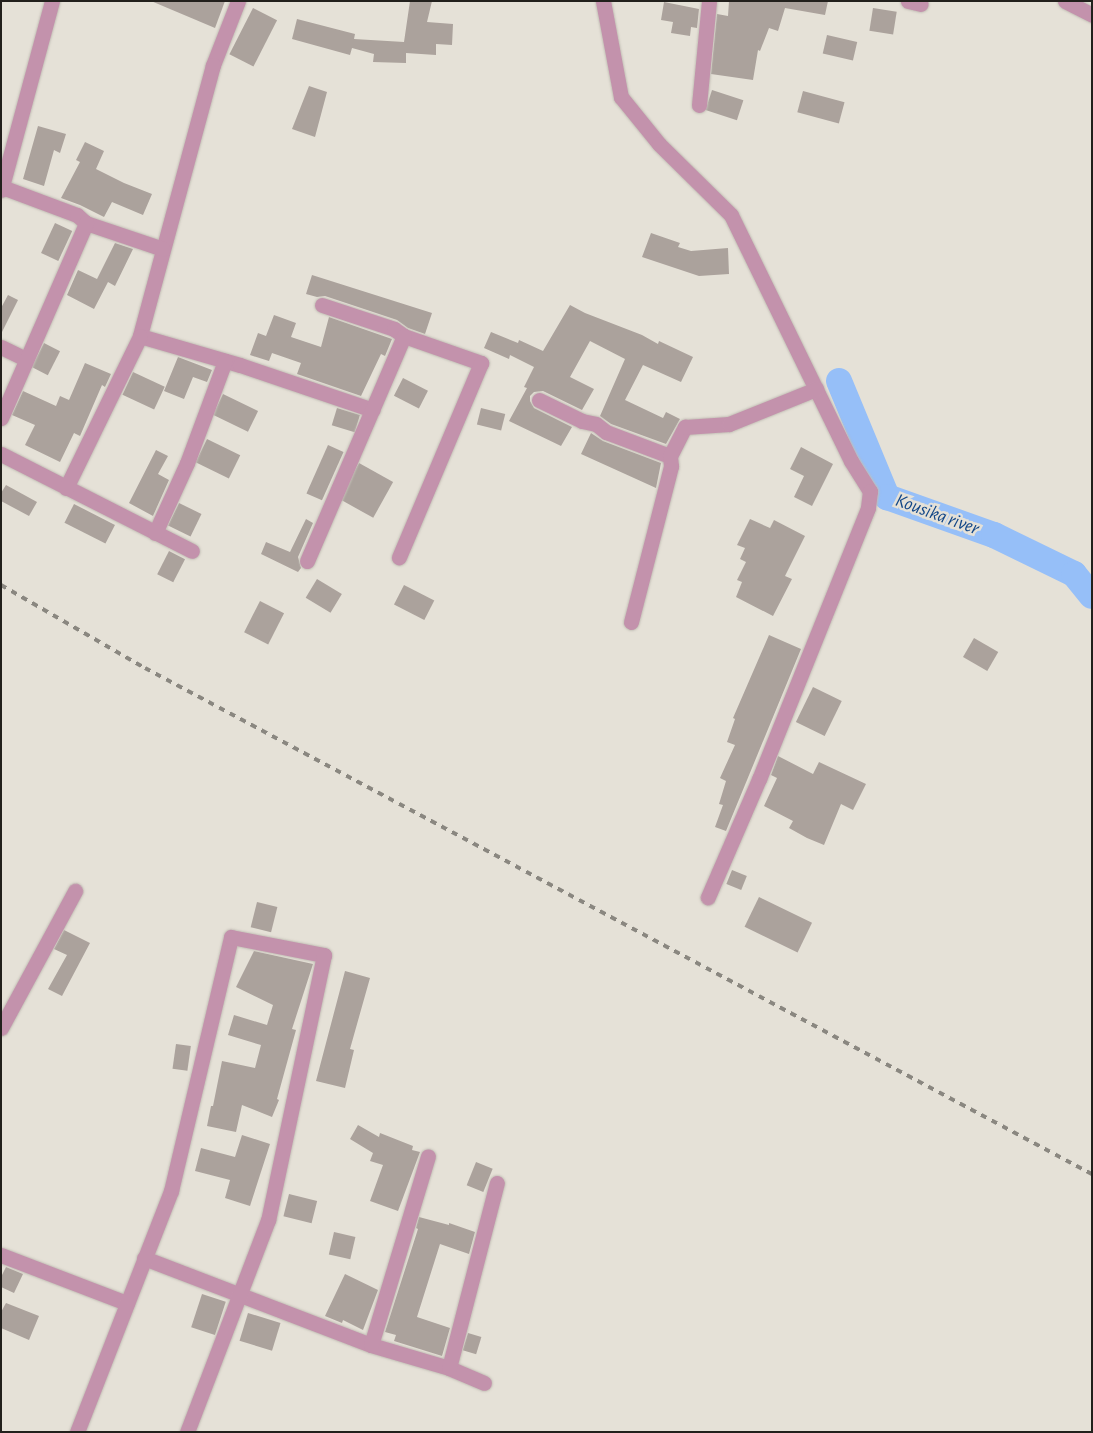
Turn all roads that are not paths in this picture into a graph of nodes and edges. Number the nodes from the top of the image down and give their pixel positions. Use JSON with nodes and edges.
{"nodes":[{"id":1,"x":52,"y":1,"type":"edge"},
{"id":2,"x":238,"y":1,"type":"edge"},
{"id":3,"x":603,"y":1,"type":"edge"},
{"id":4,"x":709,"y":1,"type":"edge"},
{"id":5,"x":1065,"y":1,"type":"edge"},
{"id":6,"x":1092,"y":15,"type":"edge"},
{"id":7,"x":699,"y":105,"type":"dead end"},
{"id":8,"x":2,"y":188,"type":"edge"},
{"id":9,"x":86,"y":223,"type":"junction"},
{"id":10,"x":163,"y":249,"type":"junction"},
{"id":11,"x":322,"y":305,"type":"dead end"},
{"id":12,"x":140,"y":336,"type":"junction"},
{"id":13,"x":404,"y":336,"type":"junction"},
{"id":14,"x":1,"y":347,"type":"edge"},
{"id":15,"x":26,"y":359,"type":"junction"},
{"id":16,"x":225,"y":361,"type":"junction"},
{"id":17,"x":816,"y":389,"type":"junction"},
{"id":18,"x":539,"y":400,"type":"dead end"},
{"id":19,"x":373,"y":410,"type":"junction"},
{"id":20,"x":1,"y":418,"type":"edge"},
{"id":21,"x":1,"y":454,"type":"edge"},
{"id":22,"x":670,"y":456,"type":"junction"},
{"id":23,"x":66,"y":488,"type":"junction"},
{"id":24,"x":155,"y":533,"type":"junction"},
{"id":25,"x":192,"y":552,"type":"dead end"},
{"id":26,"x":399,"y":557,"type":"dead end"},
{"id":27,"x":306,"y":561,"type":"dead end"},
{"id":28,"x":631,"y":622,"type":"dead end"},
{"id":29,"x":75,"y":891,"type":"dead end"},
{"id":30,"x":708,"y":897,"type":"dead end"},
{"id":31,"x":1,"y":1028,"type":"edge"},
{"id":32,"x":428,"y":1156,"type":"dead end"},
{"id":33,"x":497,"y":1183,"type":"dead end"},
{"id":34,"x":1,"y":1255,"type":"edge"},
{"id":35,"x":144,"y":1258,"type":"junction"},
{"id":36,"x":240,"y":1296,"type":"junction"},
{"id":37,"x":127,"y":1303,"type":"junction"},
{"id":38,"x":371,"y":1345,"type":"junction"},
{"id":39,"x":449,"y":1368,"type":"junction"},
{"id":40,"x":484,"y":1383,"type":"dead end"},
{"id":41,"x":77,"y":1432,"type":"edge"},
{"id":42,"x":187,"y":1432,"type":"edge"}],
"edges":[{"from":1,"to":8,"type":"street"},
{"from":2,"to":10,"type":"street"},
{"from":3,"to":17,"type":"street"},
{"from":4,"to":7,"type":"street"},
{"from":5,"to":6,"type":"street"},
{"from":8,"to":9,"type":"street"},
{"from":9,"to":10,"type":"street"},
{"from":9,"to":15,"type":"street"},
{"from":10,"to":12,"type":"street"},
{"from":11,"to":13,"type":"street"},
{"from":12,"to":16,"type":"street"},
{"from":12,"to":23,"type":"street"},
{"from":13,"to":19,"type":"street"},
{"from":13,"to":26,"type":"street"},
{"from":14,"to":15,"type":"street"},
{"from":15,"to":20,"type":"street"},
{"from":16,"to":19,"type":"street"},
{"from":16,"to":24,"type":"street"},
{"from":17,"to":22,"type":"street"},
{"from":17,"to":30,"type":"street"},
{"from":18,"to":22,"type":"street"},
{"from":19,"to":27,"type":"street"},
{"from":21,"to":23,"type":"street"},
{"from":22,"to":28,"type":"street"},
{"from":23,"to":24,"type":"street"},
{"from":24,"to":25,"type":"street"},
{"from":29,"to":31,"type":"street"},
{"from":32,"to":38,"type":"street"},
{"from":33,"to":39,"type":"street"},
{"from":34,"to":37,"type":"street"},
{"from":35,"to":36,"type":"street"},
{"from":35,"to":36,"type":"street"},
{"from":35,"to":37,"type":"street"},
{"from":36,"to":38,"type":"street"},
{"from":36,"to":42,"type":"street"},
{"from":37,"to":41,"type":"street"},
{"from":38,"to":39,"type":"street"},
{"from":39,"to":40,"type":"street"}]}
